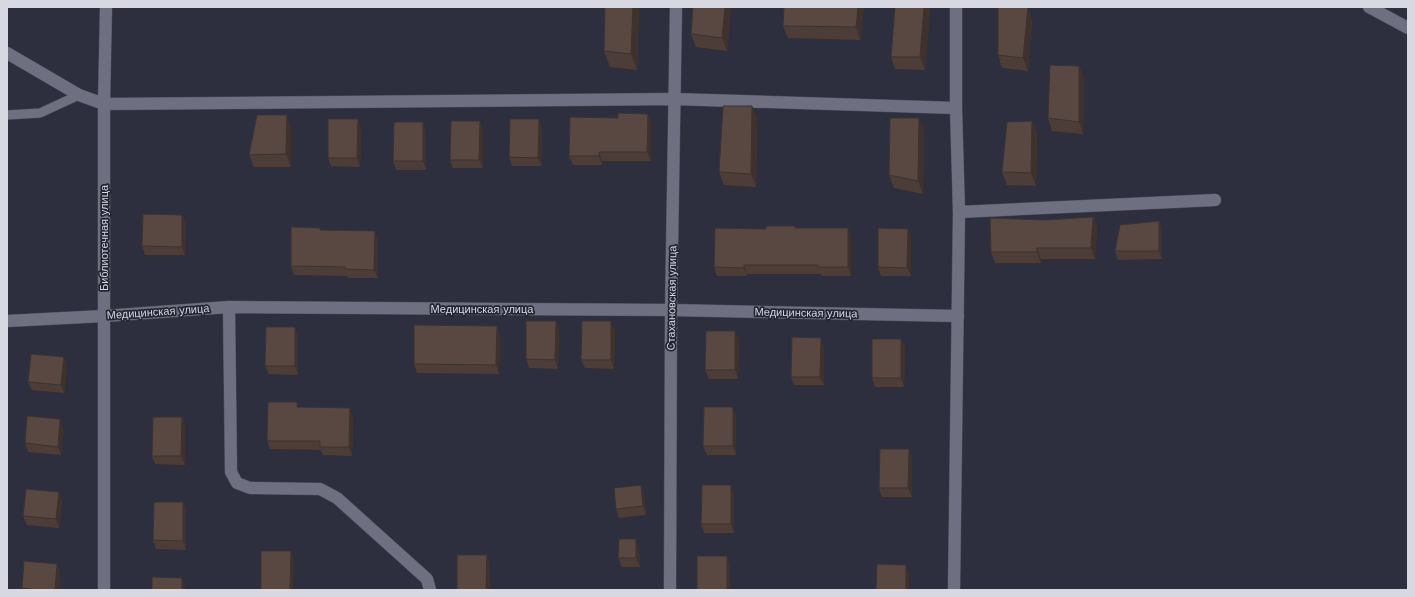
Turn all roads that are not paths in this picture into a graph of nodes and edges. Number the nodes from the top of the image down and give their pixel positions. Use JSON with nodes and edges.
{"nodes":[{"id":1,"x":106,"y":7,"type":"edge"},
{"id":2,"x":676,"y":7,"type":"edge"},
{"id":3,"x":956,"y":7,"type":"edge"},
{"id":4,"x":1370,"y":7,"type":"edge"},
{"id":5,"x":1408,"y":28,"type":"edge"},
{"id":6,"x":7,"y":53,"type":"edge"},
{"id":7,"x":78,"y":95,"type":"junction"},
{"id":8,"x":674,"y":99,"type":"junction"},
{"id":9,"x":104,"y":104,"type":"junction"},
{"id":10,"x":956,"y":108,"type":"junction"},
{"id":11,"x":7,"y":115,"type":"edge"},
{"id":12,"x":1215,"y":200,"type":"dead end"},
{"id":13,"x":959,"y":212,"type":"junction"},
{"id":14,"x":229,"y":307,"type":"junction"},
{"id":15,"x":671,"y":310,"type":"junction"},
{"id":16,"x":104,"y":316,"type":"junction"},
{"id":17,"x":958,"y":316,"type":"junction"},
{"id":18,"x":7,"y":321,"type":"edge"},
{"id":19,"x":104,"y":590,"type":"edge"},
{"id":20,"x":430,"y":590,"type":"edge"},
{"id":21,"x":670,"y":590,"type":"edge"},
{"id":22,"x":954,"y":590,"type":"edge"}],
"edges":[{"from":1,"to":9,"type":"street","name":"Библиотечная улица"},
{"from":2,"to":8,"type":"street","name":"Стахановская улица"},
{"from":3,"to":10,"type":"street"},
{"from":4,"to":5,"type":"street"},
{"from":6,"to":7,"type":"street"},
{"from":7,"to":9,"type":"street"},
{"from":7,"to":11,"type":"lane"},
{"from":8,"to":9,"type":"street"},
{"from":8,"to":10,"type":"street"},
{"from":8,"to":15,"type":"street","name":"Стахановская улица"},
{"from":9,"to":16,"type":"street","name":"Библиотечная улица"},
{"from":10,"to":13,"type":"street"},
{"from":12,"to":13,"type":"street"},
{"from":13,"to":17,"type":"street"},
{"from":14,"to":15,"type":"street","name":"Медицинская улица"},
{"from":14,"to":16,"type":"street","name":"Медицинская улица"},
{"from":14,"to":20,"type":"street"},
{"from":15,"to":17,"type":"street","name":"Медицинская улица"},
{"from":15,"to":21,"type":"street","name":"Стахановская улица"},
{"from":16,"to":18,"type":"street","name":"Медицинская улица"},
{"from":16,"to":19,"type":"street","name":"Библиотечная улица"},
{"from":17,"to":22,"type":"street"}]}
